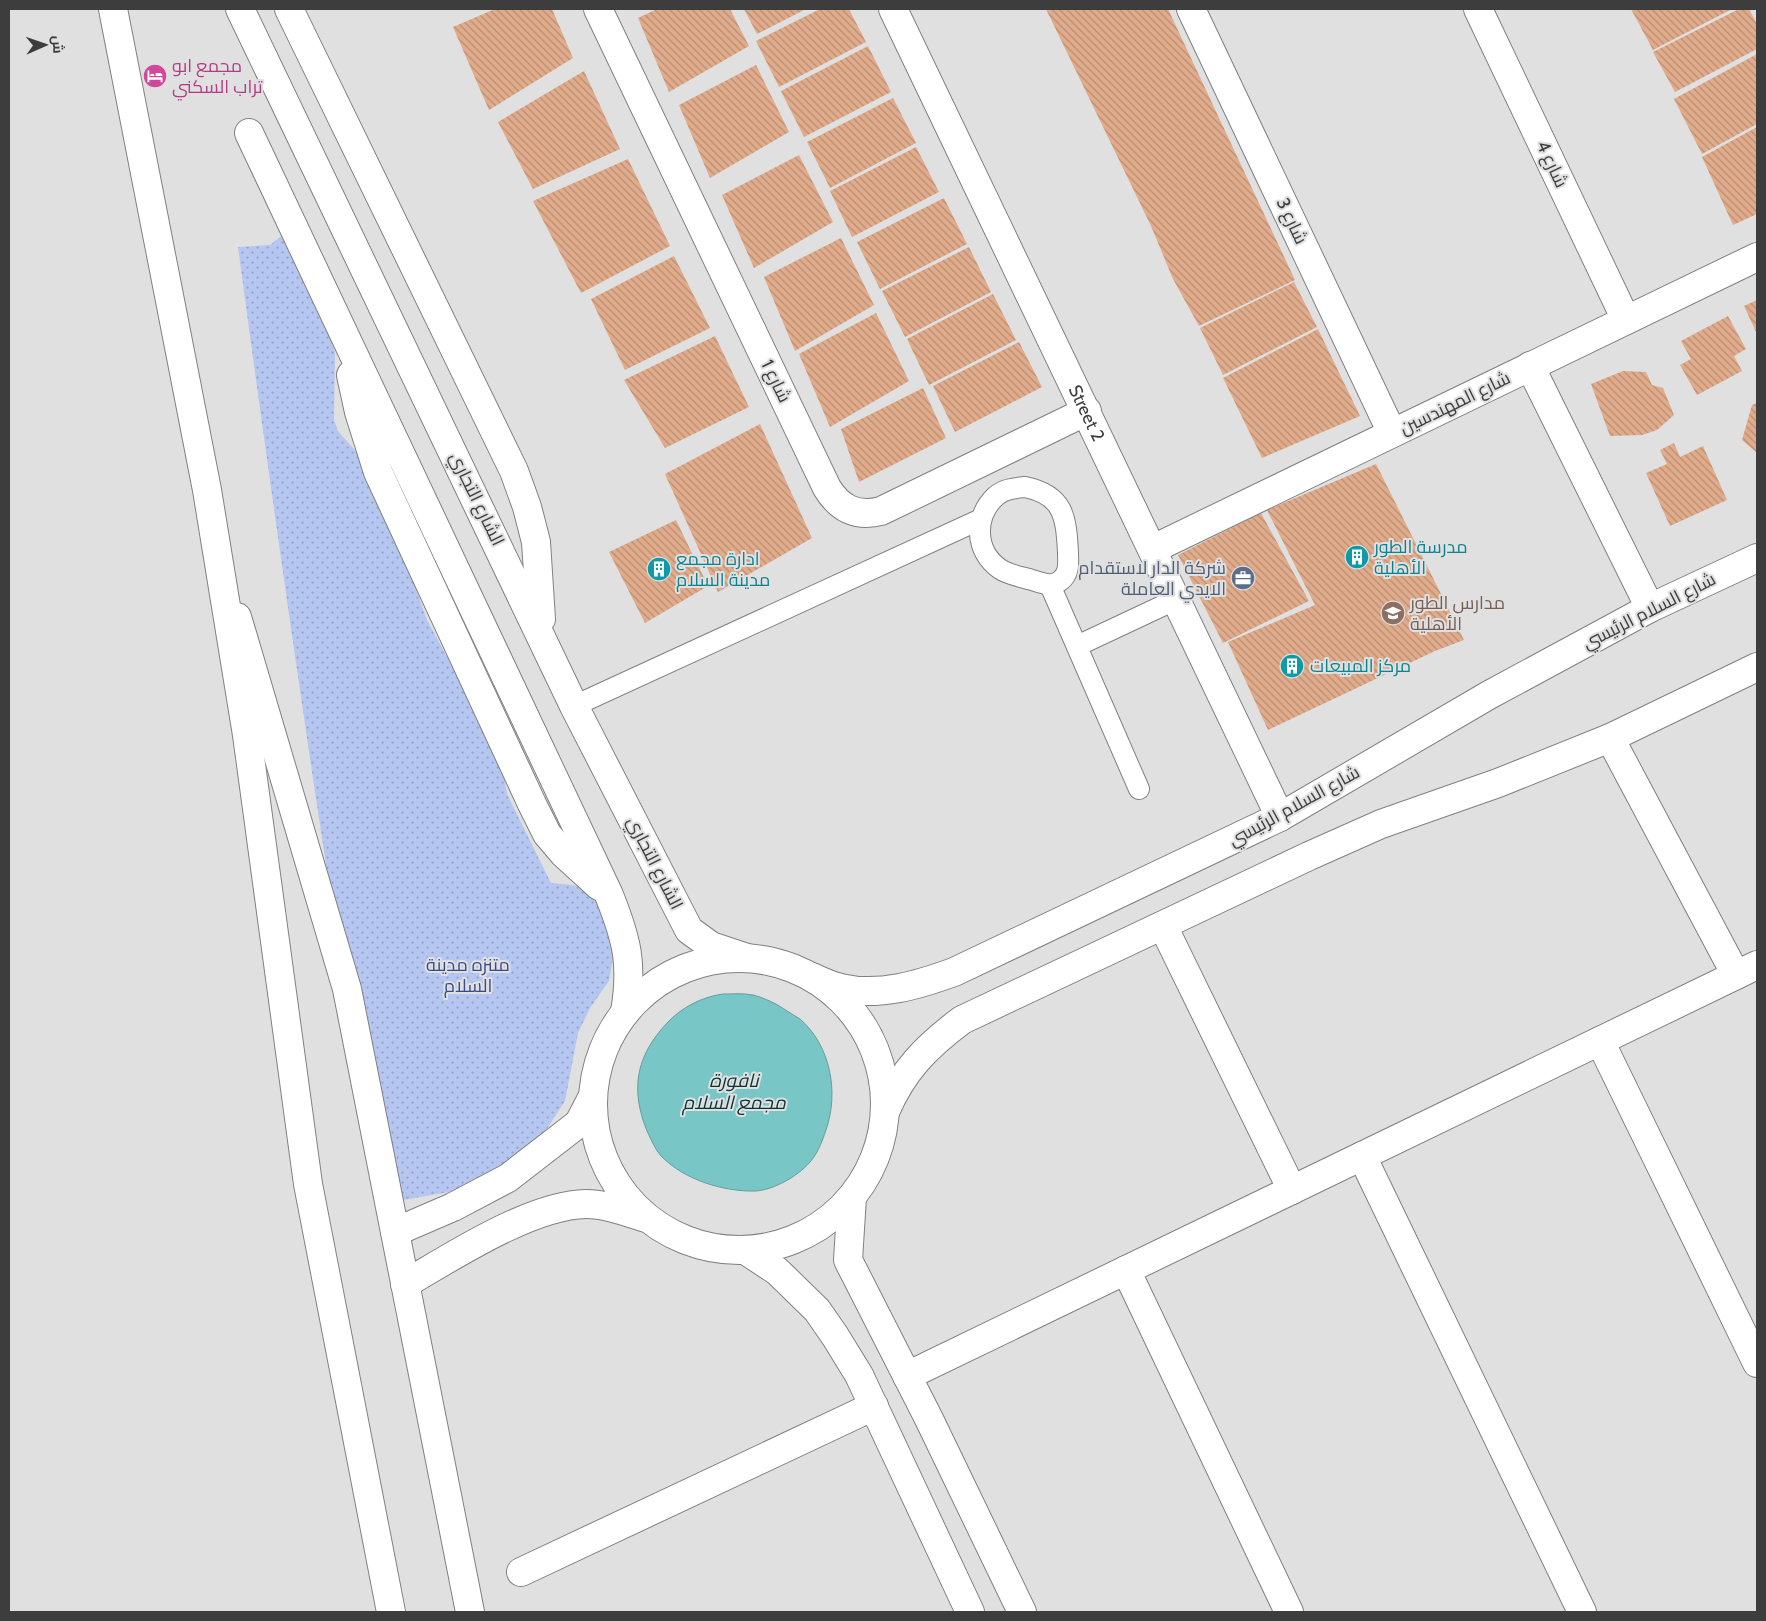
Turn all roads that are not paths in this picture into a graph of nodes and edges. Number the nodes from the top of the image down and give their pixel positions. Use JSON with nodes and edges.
{"nodes":[{"id":1,"x":113,"y":9,"type":"edge"},
{"id":2,"x":240,"y":9,"type":"edge"},
{"id":3,"x":289,"y":9,"type":"edge"},
{"id":4,"x":598,"y":9,"type":"edge"},
{"id":5,"x":894,"y":9,"type":"edge"},
{"id":6,"x":1191,"y":9,"type":"edge"},
{"id":7,"x":1478,"y":9,"type":"edge"},
{"id":8,"x":249,"y":133,"type":"dead end"},
{"id":9,"x":1757,"y":257,"type":"edge"},
{"id":10,"x":1626,"y":320,"type":"junction"},
{"id":11,"x":1530,"y":366,"type":"junction"},
{"id":12,"x":1087,"y":411,"type":"junction"},
{"id":13,"x":1392,"y":433,"type":"junction"},
{"id":14,"x":207,"y":490,"type":"junction"},
{"id":15,"x":981,"y":519,"type":"junction"},
{"id":16,"x":1153,"y":549,"type":"junction"},
{"id":17,"x":1757,"y":558,"type":"edge"},
{"id":18,"x":1050,"y":585,"type":"junction"},
{"id":19,"x":1177,"y":599,"type":"junction"},
{"id":20,"x":1650,"y":608,"type":"junction"},
{"id":21,"x":547,"y":645,"type":"junction"},
{"id":22,"x":1077,"y":646,"type":"junction"},
{"id":23,"x":1757,"y":666,"type":"edge"},
{"id":24,"x":574,"y":706,"type":"junction"},
{"id":25,"x":1610,"y":738,"type":"junction"},
{"id":26,"x":1139,"y":789,"type":"dead end"},
{"id":27,"x":1280,"y":817,"type":"junction"},
{"id":28,"x":1163,"y":926,"type":"junction"},
{"id":29,"x":747,"y":958,"type":"junction"},
{"id":30,"x":1747,"y":970,"type":"edge"},
{"id":31,"x":812,"y":978,"type":"junction"},
{"id":32,"x":625,"y":1012,"type":"junction"},
{"id":33,"x":1600,"y":1041,"type":"junction"},
{"id":34,"x":593,"y":1096,"type":"junction"},
{"id":35,"x":885,"y":1112,"type":"junction"},
{"id":36,"x":1362,"y":1156,"type":"junction"},
{"id":37,"x":1292,"y":1190,"type":"junction"},
{"id":38,"x":852,"y":1197,"type":"junction"},
{"id":39,"x":647,"y":1218,"type":"junction"},
{"id":40,"x":395,"y":1232,"type":"junction"},
{"id":41,"x":745,"y":1250,"type":"junction"},
{"id":42,"x":1126,"y":1270,"type":"junction"},
{"id":43,"x":405,"y":1284,"type":"junction"},
{"id":44,"x":1757,"y":1363,"type":"edge"},
{"id":45,"x":907,"y":1376,"type":"junction"},
{"id":46,"x":874,"y":1406,"type":"junction"},
{"id":47,"x":520,"y":1572,"type":"dead end"},
{"id":48,"x":392,"y":1612,"type":"edge"},
{"id":49,"x":470,"y":1612,"type":"edge"},
{"id":50,"x":970,"y":1612,"type":"edge"},
{"id":51,"x":1022,"y":1612,"type":"edge"},
{"id":52,"x":1290,"y":1612,"type":"edge"},
{"id":53,"x":1582,"y":1612,"type":"edge"}],
"edges":[{"from":1,"to":14,"type":"street"},
{"from":2,"to":21,"type":"street","name":"الشارع التجاري"},
{"from":3,"to":21,"type":"street"},
{"from":4,"to":12,"type":"street","name":"شارع 1"},
{"from":5,"to":12,"type":"street","name":"Street 2"},
{"from":6,"to":13,"type":"street","name":"شارع 3"},
{"from":7,"to":10,"type":"street","name":"شارع 4"},
{"from":8,"to":32,"type":"street"},
{"from":9,"to":10,"type":"street","name":"شارع المهندسين"},
{"from":10,"to":11,"type":"street","name":"شارع المهندسين"},
{"from":11,"to":13,"type":"street","name":"شارع المهندسين"},
{"from":11,"to":20,"type":"street"},
{"from":12,"to":16,"type":"street","name":"Street 2"},
{"from":13,"to":16,"type":"street","name":"شارع المهندسين"},
{"from":14,"to":40,"type":"street"},
{"from":14,"to":48,"type":"street"},
{"from":15,"to":18,"type":"lane"},
{"from":15,"to":18,"type":"lane"},
{"from":15,"to":24,"type":"lane"},
{"from":16,"to":19,"type":"street","name":"Street 2"},
{"from":17,"to":20,"type":"street","name":"شارع السلام الرئيسي"},
{"from":18,"to":22,"type":"lane"},
{"from":19,"to":22,"type":"lane"},
{"from":19,"to":27,"type":"street","name":"Street 2"},
{"from":20,"to":27,"type":"street","name":"شارع السلام الرئيسي"},
{"from":21,"to":24,"type":"street","name":"الشارع التجاري"},
{"from":22,"to":26,"type":"lane"},
{"from":23,"to":25,"type":"street"},
{"from":24,"to":29,"type":"street","name":"الشارع التجاري"},
{"from":25,"to":28,"type":"street"},
{"from":25,"to":30,"type":"street"},
{"from":27,"to":31,"type":"street","name":"شارع السلام الرئيسي"},
{"from":28,"to":35,"type":"street"},
{"from":28,"to":37,"type":"street"},
{"from":29,"to":31,"type":"street"},
{"from":29,"to":32,"type":"street"},
{"from":30,"to":33,"type":"street"},
{"from":31,"to":35,"type":"street"},
{"from":32,"to":34,"type":"street"},
{"from":33,"to":36,"type":"street"},
{"from":33,"to":44,"type":"street"},
{"from":34,"to":39,"type":"street"},
{"from":34,"to":40,"type":"street"},
{"from":35,"to":38,"type":"street"},
{"from":36,"to":37,"type":"street"},
{"from":36,"to":53,"type":"street"},
{"from":37,"to":42,"type":"street"},
{"from":38,"to":41,"type":"street"},
{"from":38,"to":45,"type":"street"},
{"from":39,"to":41,"type":"street"},
{"from":39,"to":43,"type":"street"},
{"from":40,"to":43,"type":"street"},
{"from":41,"to":46,"type":"street"},
{"from":42,"to":45,"type":"street"},
{"from":42,"to":52,"type":"street"},
{"from":43,"to":49,"type":"street"},
{"from":45,"to":51,"type":"street"},
{"from":46,"to":47,"type":"street"},
{"from":46,"to":50,"type":"street"}]}
